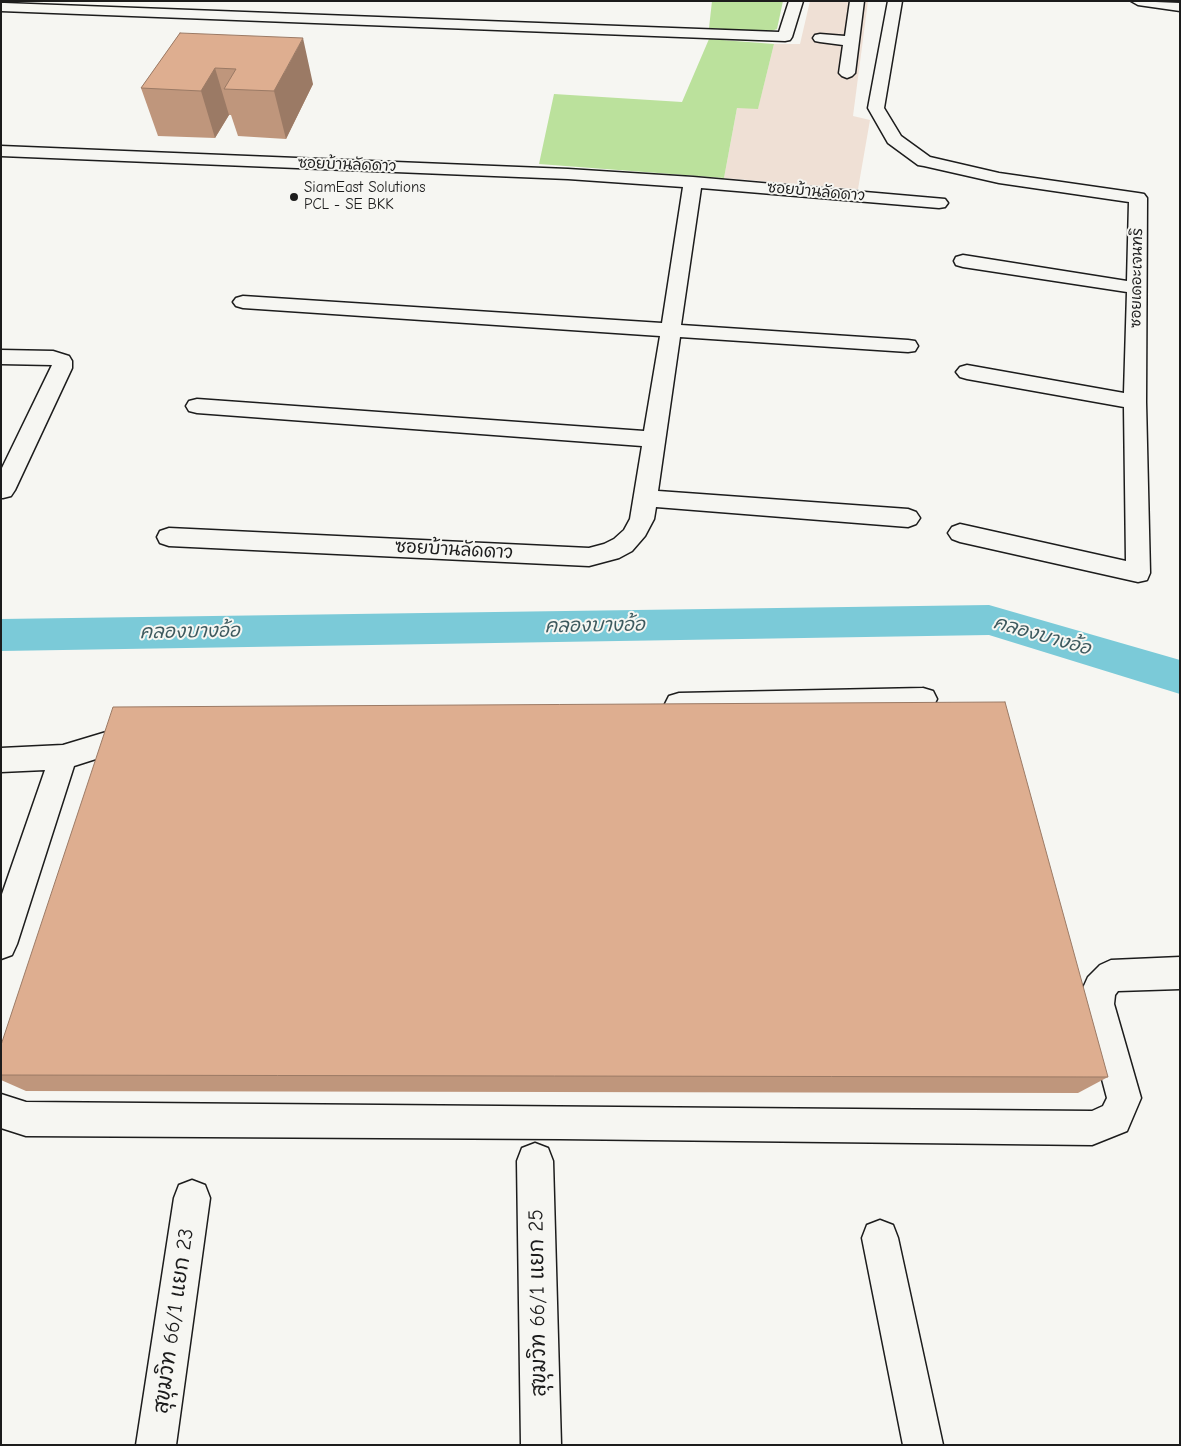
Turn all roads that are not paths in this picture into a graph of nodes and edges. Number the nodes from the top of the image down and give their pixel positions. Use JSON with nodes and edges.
{"nodes":[{"id":1,"x":796,"y":1,"type":"edge"},
{"id":2,"x":857,"y":1,"type":"edge"},
{"id":3,"x":894,"y":1,"type":"edge"},
{"id":4,"x":1138,"y":1,"type":"edge"},
{"id":5,"x":6,"y":5,"type":"edge"},
{"id":6,"x":1180,"y":7,"type":"edge"},
{"id":7,"x":820,"y":38,"type":"dead end"},
{"id":8,"x":851,"y":41,"type":"junction"},
{"id":9,"x":847,"y":73,"type":"dead end"},
{"id":10,"x":1,"y":151,"type":"edge"},
{"id":11,"x":693,"y":182,"type":"junction"},
{"id":12,"x":939,"y":203,"type":"dead end"},
{"id":13,"x":963,"y":261,"type":"dead end"},
{"id":14,"x":1137,"y":288,"type":"junction"},
{"id":15,"x":243,"y":302,"type":"dead end"},
{"id":16,"x":670,"y":330,"type":"junction"},
{"id":17,"x":908,"y":346,"type":"dead end"},
{"id":18,"x":1,"y":357,"type":"edge"},
{"id":19,"x":967,"y":372,"type":"dead end"},
{"id":20,"x":1135,"y":402,"type":"junction"},
{"id":21,"x":197,"y":406,"type":"dead end"},
{"id":22,"x":654,"y":439,"type":"junction"},
{"id":23,"x":3,"y":490,"type":"dead end"},
{"id":24,"x":645,"y":498,"type":"junction"},
{"id":25,"x":908,"y":518,"type":"dead end"},
{"id":26,"x":960,"y":534,"type":"dead end"},
{"id":27,"x":169,"y":537,"type":"dead end"},
{"id":28,"x":924,"y":699,"type":"dead end"},
{"id":29,"x":655,"y":705,"type":"edge"},
{"id":30,"x":155,"y":729,"type":"edge"},
{"id":31,"x":63,"y":757,"type":"junction"},
{"id":32,"x":1,"y":760,"type":"edge"},
{"id":33,"x":1,"y":944,"type":"edge"},
{"id":34,"x":1180,"y":973,"type":"edge"},
{"id":35,"x":1,"y":1112,"type":"edge"},
{"id":36,"x":535,"y":1161,"type":"dead end"},
{"id":37,"x":192,"y":1198,"type":"dead end"},
{"id":38,"x":880,"y":1238,"type":"dead end"},
{"id":39,"x":156,"y":1445,"type":"edge"},
{"id":40,"x":541,"y":1445,"type":"edge"},
{"id":41,"x":923,"y":1445,"type":"edge"}],
"edges":[{"from":1,"to":5,"type":"street"},
{"from":2,"to":8,"type":"street"},
{"from":3,"to":14,"type":"street","name":"ซอยเดอะเจนทริ"},
{"from":4,"to":6,"type":"street"},
{"from":7,"to":8,"type":"street"},
{"from":8,"to":9,"type":"street"},
{"from":10,"to":11,"type":"street","name":"ซอยบ้านลัดดาว"},
{"from":11,"to":12,"type":"street","name":"ซอยบ้านลัดดาว"},
{"from":11,"to":16,"type":"street","name":"ซอยบ้านลัดดาว"},
{"from":13,"to":14,"type":"street"},
{"from":14,"to":20,"type":"street","name":"ซอยเดอะเจนทริ"},
{"from":15,"to":16,"type":"street"},
{"from":16,"to":17,"type":"street"},
{"from":16,"to":22,"type":"street","name":"ซอยบ้านลัดดาว"},
{"from":18,"to":23,"type":"street"},
{"from":19,"to":20,"type":"street"},
{"from":20,"to":26,"type":"street","name":"ซอยเดอะเจนทริ"},
{"from":21,"to":22,"type":"street"},
{"from":22,"to":24,"type":"street","name":"ซอยบ้านลัดดาว"},
{"from":24,"to":25,"type":"street"},
{"from":24,"to":27,"type":"street","name":"ซอยบ้านลัดดาว"},
{"from":28,"to":29,"type":"street"},
{"from":30,"to":31,"type":"street"},
{"from":31,"to":32,"type":"street"},
{"from":31,"to":33,"type":"street"},
{"from":34,"to":35,"type":"street"},
{"from":36,"to":40,"type":"street","name":"สุขุมวิท 66/1 แยก 25"},
{"from":37,"to":39,"type":"street","name":"สุขุมวิท 66/1 แยก 23"},
{"from":38,"to":41,"type":"street"}]}
